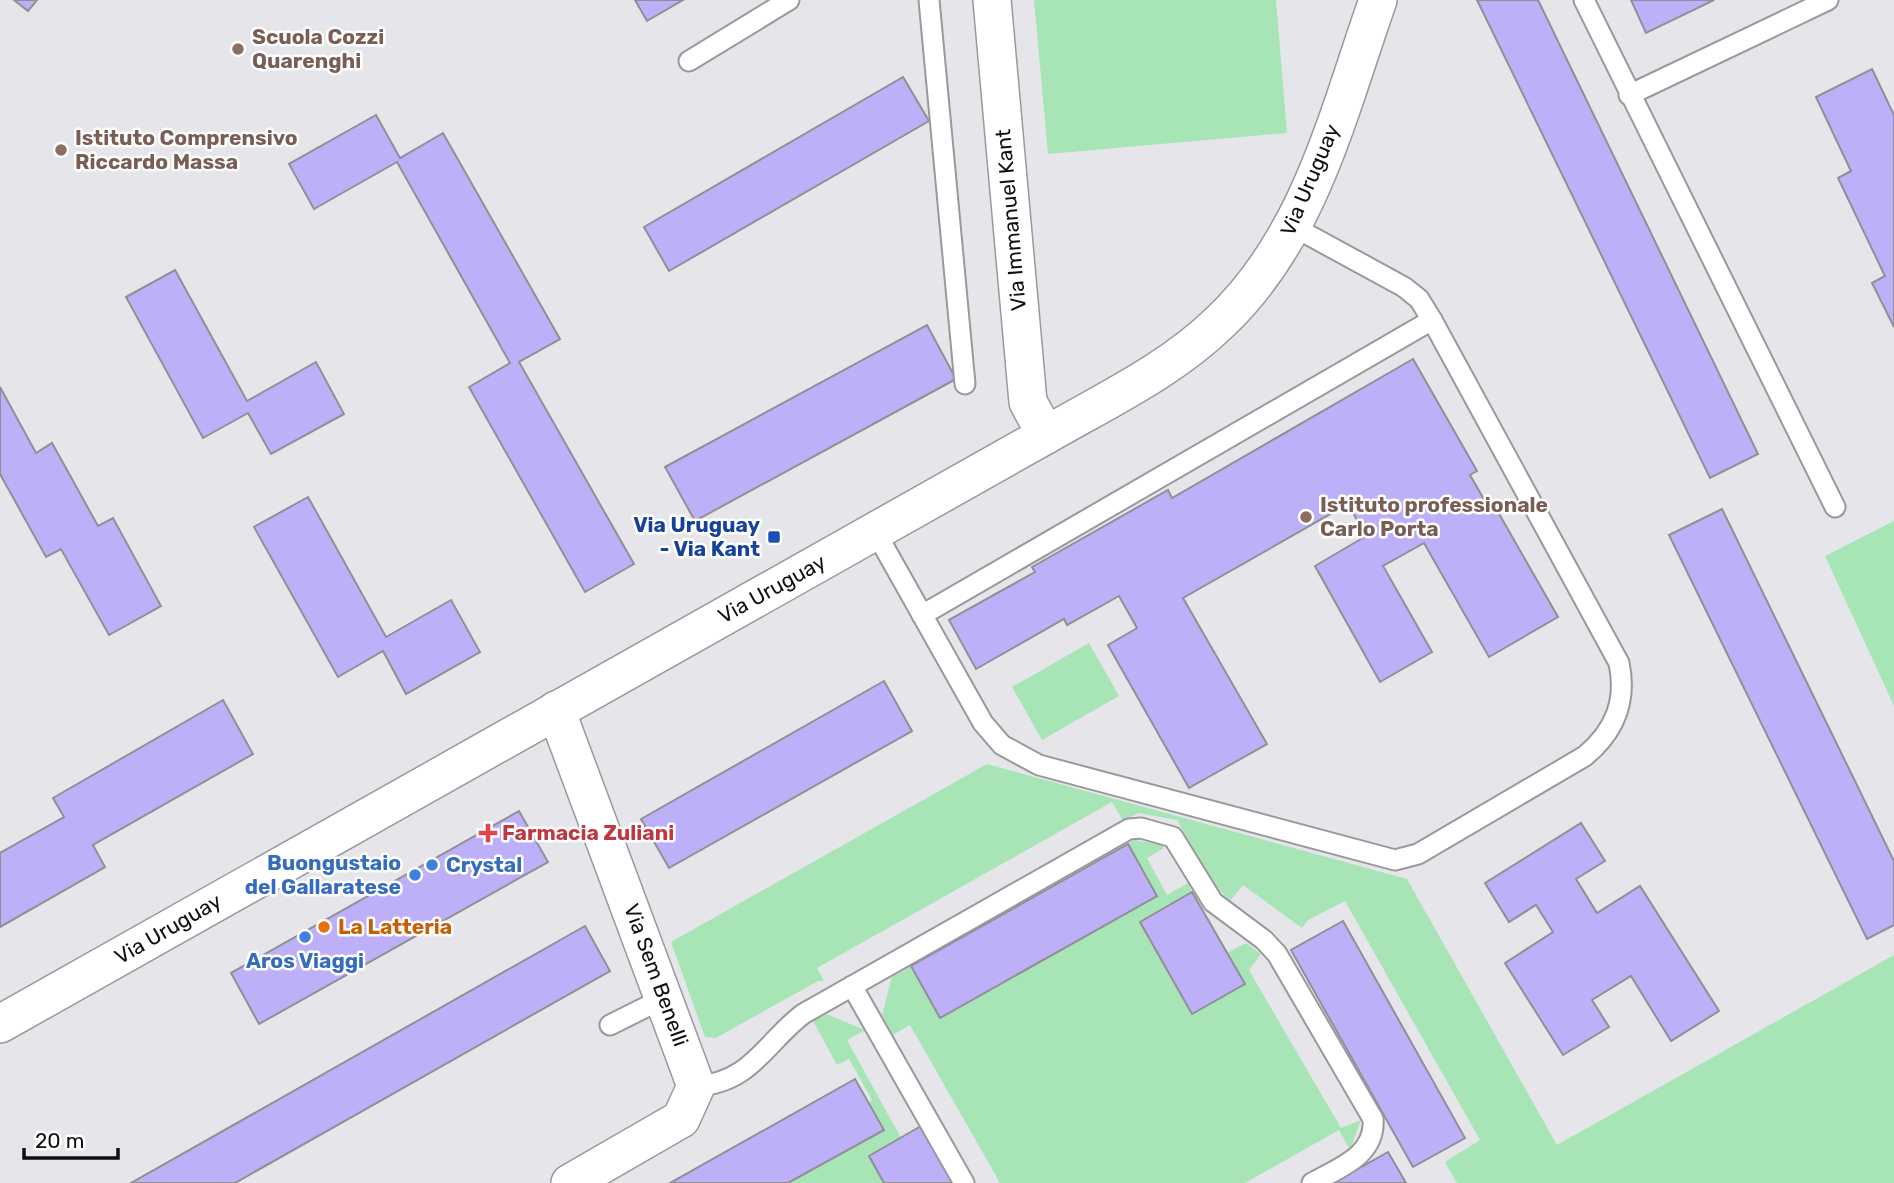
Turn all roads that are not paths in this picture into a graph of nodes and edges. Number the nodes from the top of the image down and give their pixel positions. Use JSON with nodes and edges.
{"nodes":[{"id":1,"x":789,"y":0,"type":"edge"},
{"id":2,"x":929,"y":0,"type":"edge"},
{"id":3,"x":992,"y":0,"type":"edge"},
{"id":4,"x":1378,"y":0,"type":"edge"},
{"id":5,"x":1584,"y":0,"type":"edge"},
{"id":6,"x":1828,"y":0,"type":"edge"},
{"id":7,"x":689,"y":61,"type":"dead end"},
{"id":8,"x":1629,"y":95,"type":"junction"},
{"id":9,"x":1294,"y":227,"type":"junction"},
{"id":10,"x":1432,"y":320,"type":"junction"},
{"id":11,"x":965,"y":384,"type":"dead end"},
{"id":12,"x":1046,"y":435,"type":"junction"},
{"id":13,"x":1835,"y":507,"type":"dead end"},
{"id":14,"x":875,"y":531,"type":"junction"},
{"id":15,"x":922,"y":615,"type":"junction"},
{"id":16,"x":556,"y":710,"type":"junction"},
{"id":17,"x":852,"y":986,"type":"junction"},
{"id":18,"x":664,"y":998,"type":"junction"},
{"id":19,"x":0,"y":1024,"type":"edge"},
{"id":20,"x":610,"y":1025,"type":"dead end"},
{"id":21,"x":696,"y":1086,"type":"junction"},
{"id":22,"x":570,"y":1183,"type":"edge"},
{"id":23,"x":964,"y":1183,"type":"edge"},
{"id":24,"x":1312,"y":1183,"type":"edge"}],
"edges":[{"from":1,"to":7,"type":"lane"},
{"from":2,"to":11,"type":"lane"},
{"from":3,"to":12,"type":"street","name":"Via Immanuel Kant"},
{"from":4,"to":9,"type":"street","name":"Via Uruguay"},
{"from":5,"to":8,"type":"lane"},
{"from":6,"to":8,"type":"lane"},
{"from":8,"to":13,"type":"lane"},
{"from":9,"to":10,"type":"lane"},
{"from":9,"to":12,"type":"street","name":"Via Uruguay"},
{"from":10,"to":15,"type":"lane"},
{"from":10,"to":15,"type":"lane"},
{"from":12,"to":14,"type":"street","name":"Via Uruguay"},
{"from":14,"to":15,"type":"lane"},
{"from":14,"to":16,"type":"street","name":"Via Uruguay"},
{"from":16,"to":18,"type":"street","name":"Via Sem Benelli"},
{"from":16,"to":19,"type":"street","name":"Via Uruguay"},
{"from":17,"to":21,"type":"lane"},
{"from":17,"to":23,"type":"lane"},
{"from":17,"to":24,"type":"lane"},
{"from":18,"to":20,"type":"lane"},
{"from":18,"to":21,"type":"street","name":"Via Sem Benelli"},
{"from":21,"to":22,"type":"street"}]}
